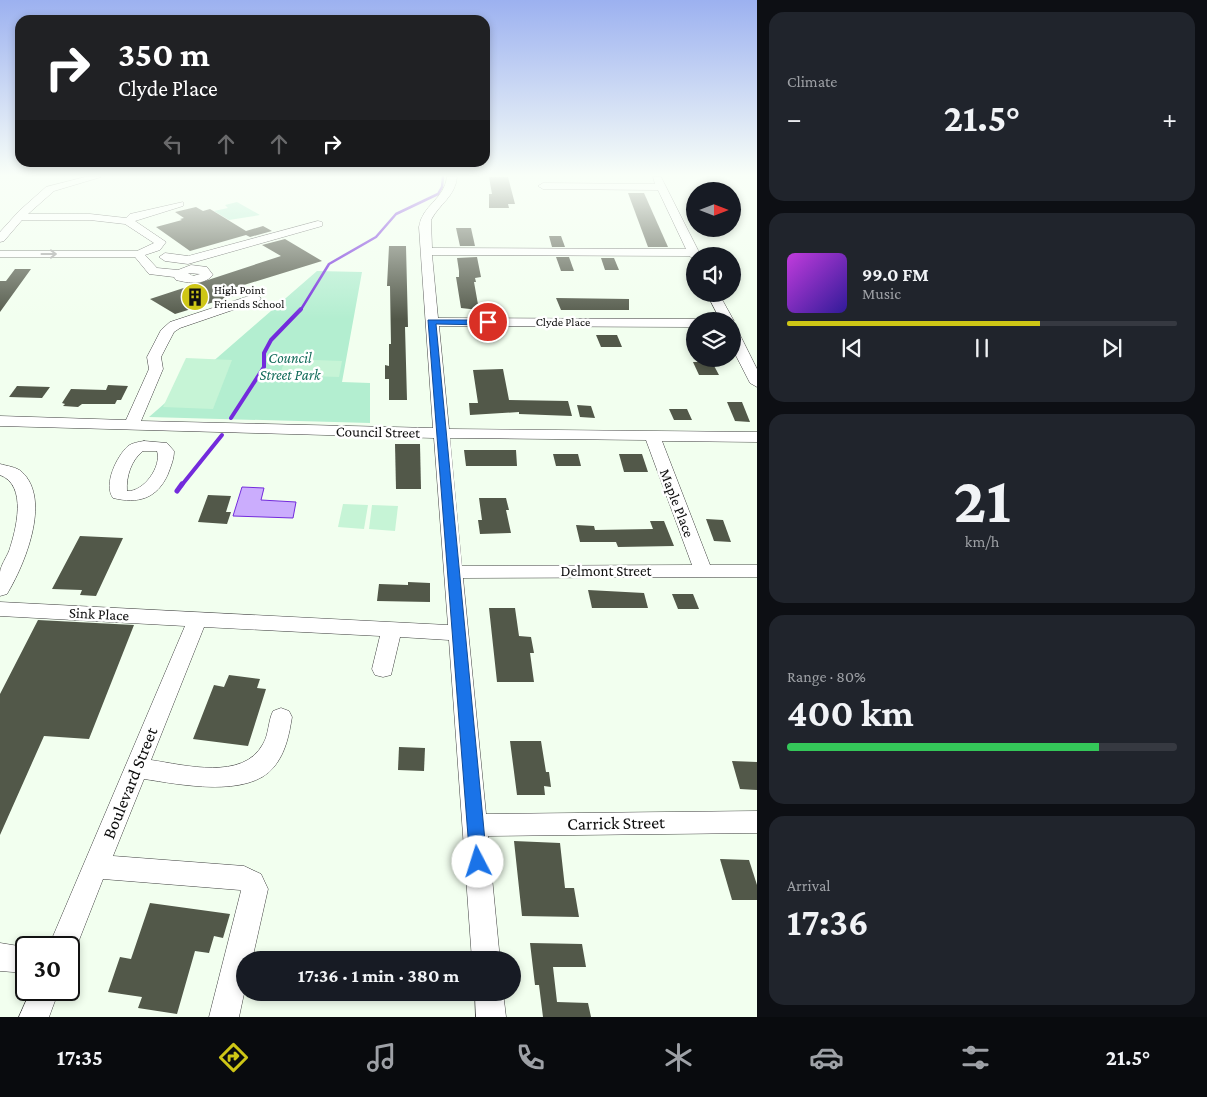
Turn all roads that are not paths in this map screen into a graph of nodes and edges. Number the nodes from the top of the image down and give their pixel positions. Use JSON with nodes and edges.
{"nodes":[{"id":1,"x":12,"y":224,"type":"edge"},
{"id":2,"x":133,"y":224,"type":"edge"},
{"id":3,"x":316,"y":224,"type":"edge"},
{"id":4,"x":426,"y":224,"type":"edge"},
{"id":5,"x":680,"y":224,"type":"edge"},
{"id":6,"x":0,"y":239,"type":"edge"},
{"id":7,"x":691,"y":247,"type":"edge"},
{"id":8,"x":426,"y":251,"type":"junction"},
{"id":9,"x":161,"y":252,"type":"junction"},
{"id":10,"x":0,"y":254,"type":"edge"},
{"id":11,"x":138,"y":254,"type":"junction"},
{"id":12,"x":686,"y":254,"type":"edge"},
{"id":13,"x":180,"y":274,"type":"dead end"},
{"id":14,"x":255,"y":298,"type":"dead end"},
{"id":15,"x":431,"y":322,"type":"junction"},
{"id":16,"x":686,"y":323,"type":"edge"},
{"id":17,"x":741,"y":351,"type":"edge"},
{"id":18,"x":757,"y":384,"type":"edge"},
{"id":19,"x":0,"y":421,"type":"edge"},
{"id":20,"x":131,"y":426,"type":"junction"},
{"id":21,"x":161,"y":426,"type":"junction"},
{"id":22,"x":440,"y":433,"type":"junction"},
{"id":23,"x":652,"y":435,"type":"junction"},
{"id":24,"x":757,"y":437,"type":"edge"},
{"id":25,"x":154,"y":446,"type":"dead end"},
{"id":26,"x":0,"y":469,"type":"edge"},
{"id":27,"x":703,"y":570,"type":"junction"},
{"id":28,"x":757,"y":571,"type":"edge"},
{"id":29,"x":454,"y":572,"type":"junction"},
{"id":30,"x":0,"y":589,"type":"edge"},
{"id":31,"x":0,"y":609,"type":"edge"},
{"id":32,"x":198,"y":618,"type":"junction"},
{"id":33,"x":392,"y":629,"type":"junction"},
{"id":34,"x":458,"y":633,"type":"junction"},
{"id":35,"x":383,"y":669,"type":"dead end"},
{"id":36,"x":281,"y":717,"type":"dead end"},
{"id":37,"x":136,"y":768,"type":"junction"},
{"id":38,"x":757,"y":822,"type":"edge"},
{"id":39,"x":475,"y":825,"type":"junction"},
{"id":40,"x":96,"y":867,"type":"junction"},
{"id":41,"x":67,"y":936,"type":"edge"},
{"id":42,"x":485,"y":951,"type":"edge"},
{"id":43,"x":0,"y":957,"type":"edge"},
{"id":44,"x":15,"y":958,"type":"edge"},
{"id":45,"x":41,"y":1001,"type":"edge"},
{"id":46,"x":490,"y":1001,"type":"edge"},
{"id":47,"x":34,"y":1017,"type":"edge"},
{"id":48,"x":224,"y":1017,"type":"edge"},
{"id":49,"x":491,"y":1017,"type":"edge"}],
"edges":[{"from":1,"to":6,"type":"street"},
{"from":2,"to":9,"type":"street"},
{"from":3,"to":9,"type":"street"},
{"from":4,"to":8,"type":"street"},
{"from":5,"to":7,"type":"street"},
{"from":8,"to":12,"type":"street"},
{"from":8,"to":15,"type":"street"},
{"from":9,"to":11,"type":"street"},
{"from":10,"to":11,"type":"street","one_way":true},
{"from":11,"to":13,"type":"street"},
{"from":14,"to":20,"type":"street"},
{"from":15,"to":16,"type":"street","name":"Clyde Place"},
{"from":15,"to":22,"type":"street"},
{"from":17,"to":18,"type":"street"},
{"from":19,"to":20,"type":"street","name":"Council Street"},
{"from":20,"to":21,"type":"street","name":"Council Street"},
{"from":21,"to":22,"type":"street","name":"Council Street"},
{"from":21,"to":25,"type":"street"},
{"from":22,"to":23,"type":"street","name":"Council Street"},
{"from":22,"to":29,"type":"street"},
{"from":23,"to":24,"type":"street","name":"Council Street"},
{"from":23,"to":27,"type":"street","name":"Maple Place"},
{"from":26,"to":30,"type":"street"},
{"from":27,"to":28,"type":"street","name":"Delmont Street"},
{"from":27,"to":29,"type":"street","name":"Delmont Street"},
{"from":29,"to":34,"type":"street"},
{"from":31,"to":32,"type":"street","name":"Sink Place"},
{"from":32,"to":33,"type":"street"},
{"from":32,"to":37,"type":"street","name":"Boulevard Street"},
{"from":33,"to":34,"type":"street"},
{"from":33,"to":35,"type":"street"},
{"from":34,"to":39,"type":"street"},
{"from":36,"to":37,"type":"street"},
{"from":37,"to":40,"type":"street","name":"Boulevard Street"},
{"from":38,"to":39,"type":"street","name":"Carrick Street"},
{"from":39,"to":42,"type":"street"},
{"from":40,"to":41,"type":"street","name":"Boulevard Street"},
{"from":40,"to":48,"type":"street"},
{"from":43,"to":44,"type":"street"},
{"from":45,"to":47,"type":"street"},
{"from":46,"to":49,"type":"street"}]}
